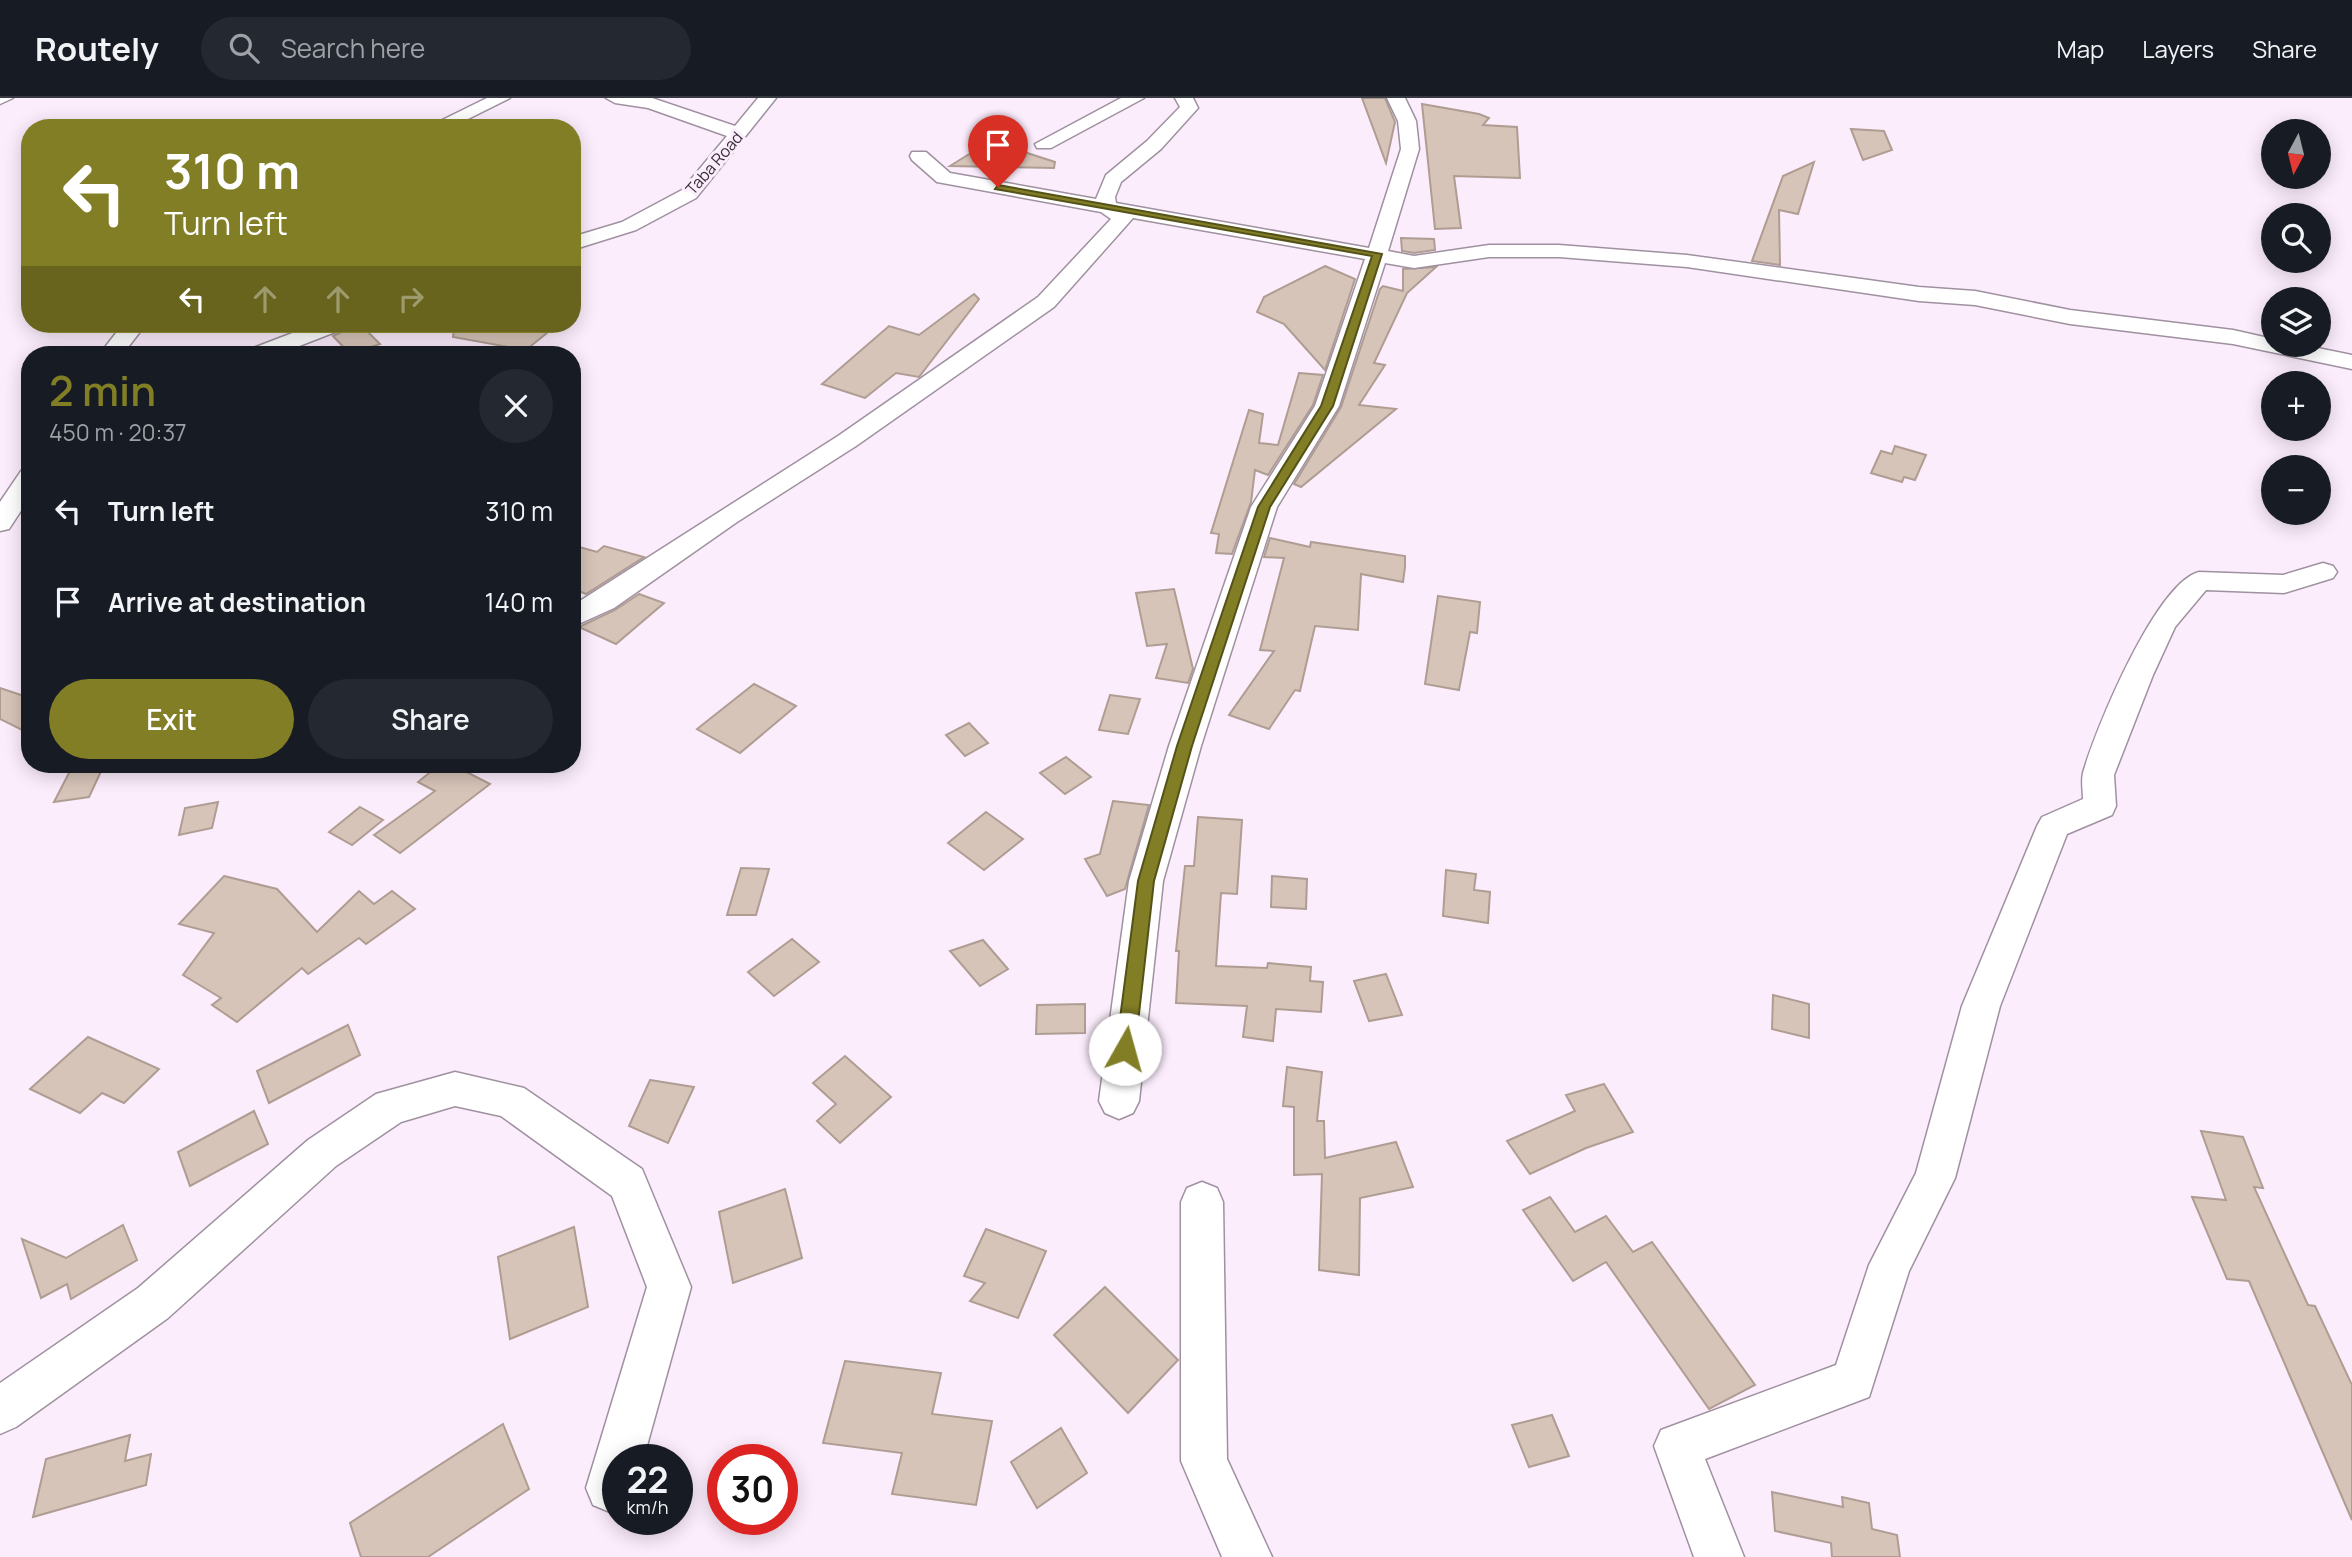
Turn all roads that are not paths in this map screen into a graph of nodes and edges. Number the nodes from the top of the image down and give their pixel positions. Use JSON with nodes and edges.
{"nodes":[{"id":1,"x":501,"y":98,"type":"edge"},
{"id":2,"x":615,"y":98,"type":"edge"},
{"id":3,"x":767,"y":98,"type":"edge"},
{"id":4,"x":1135,"y":98,"type":"edge"},
{"id":5,"x":1184,"y":98,"type":"edge"},
{"id":6,"x":1396,"y":98,"type":"edge"},
{"id":7,"x":455,"y":119,"type":"edge"},
{"id":8,"x":740,"y":134,"type":"junction"},
{"id":9,"x":1044,"y":144,"type":"dead end"},
{"id":10,"x":919,"y":156,"type":"dead end"},
{"id":11,"x":1107,"y":207,"type":"junction"},
{"id":12,"x":581,"y":241,"type":"edge"},
{"id":13,"x":1377,"y":254,"type":"junction"},
{"id":14,"x":312,"y":333,"type":"edge"},
{"id":15,"x":279,"y":346,"type":"edge"},
{"id":16,"x":2352,"y":362,"type":"edge"},
{"id":17,"x":21,"y":490,"type":"edge"},
{"id":18,"x":0,"y":523,"type":"edge"},
{"id":19,"x":21,"y":528,"type":"edge"},
{"id":20,"x":0,"y":541,"type":"edge"},
{"id":21,"x":2323,"y":572,"type":"dead end"},
{"id":22,"x":581,"y":613,"type":"edge"},
{"id":23,"x":1119,"y":1101,"type":"dead end"},
{"id":24,"x":1202,"y":1202,"type":"dead end"},
{"id":25,"x":0,"y":1411,"type":"edge"},
{"id":26,"x":624,"y":1444,"type":"edge"},
{"id":27,"x":1247,"y":1557,"type":"edge"},
{"id":28,"x":1719,"y":1557,"type":"edge"}],
"edges":[{"from":1,"to":7,"type":"street"},
{"from":2,"to":8,"type":"street"},
{"from":3,"to":8,"type":"street","name":"Taba Road"},
{"from":4,"to":9,"type":"street"},
{"from":5,"to":11,"type":"street"},
{"from":6,"to":13,"type":"street"},
{"from":8,"to":12,"type":"street","name":"Taba Road"},
{"from":10,"to":11,"type":"street"},
{"from":11,"to":13,"type":"street"},
{"from":11,"to":22,"type":"street"},
{"from":13,"to":16,"type":"street"},
{"from":13,"to":23,"type":"street"},
{"from":14,"to":15,"type":"street"},
{"from":17,"to":18,"type":"street"},
{"from":19,"to":20,"type":"street"},
{"from":21,"to":28,"type":"street"},
{"from":24,"to":27,"type":"street"},
{"from":25,"to":26,"type":"street"}]}
